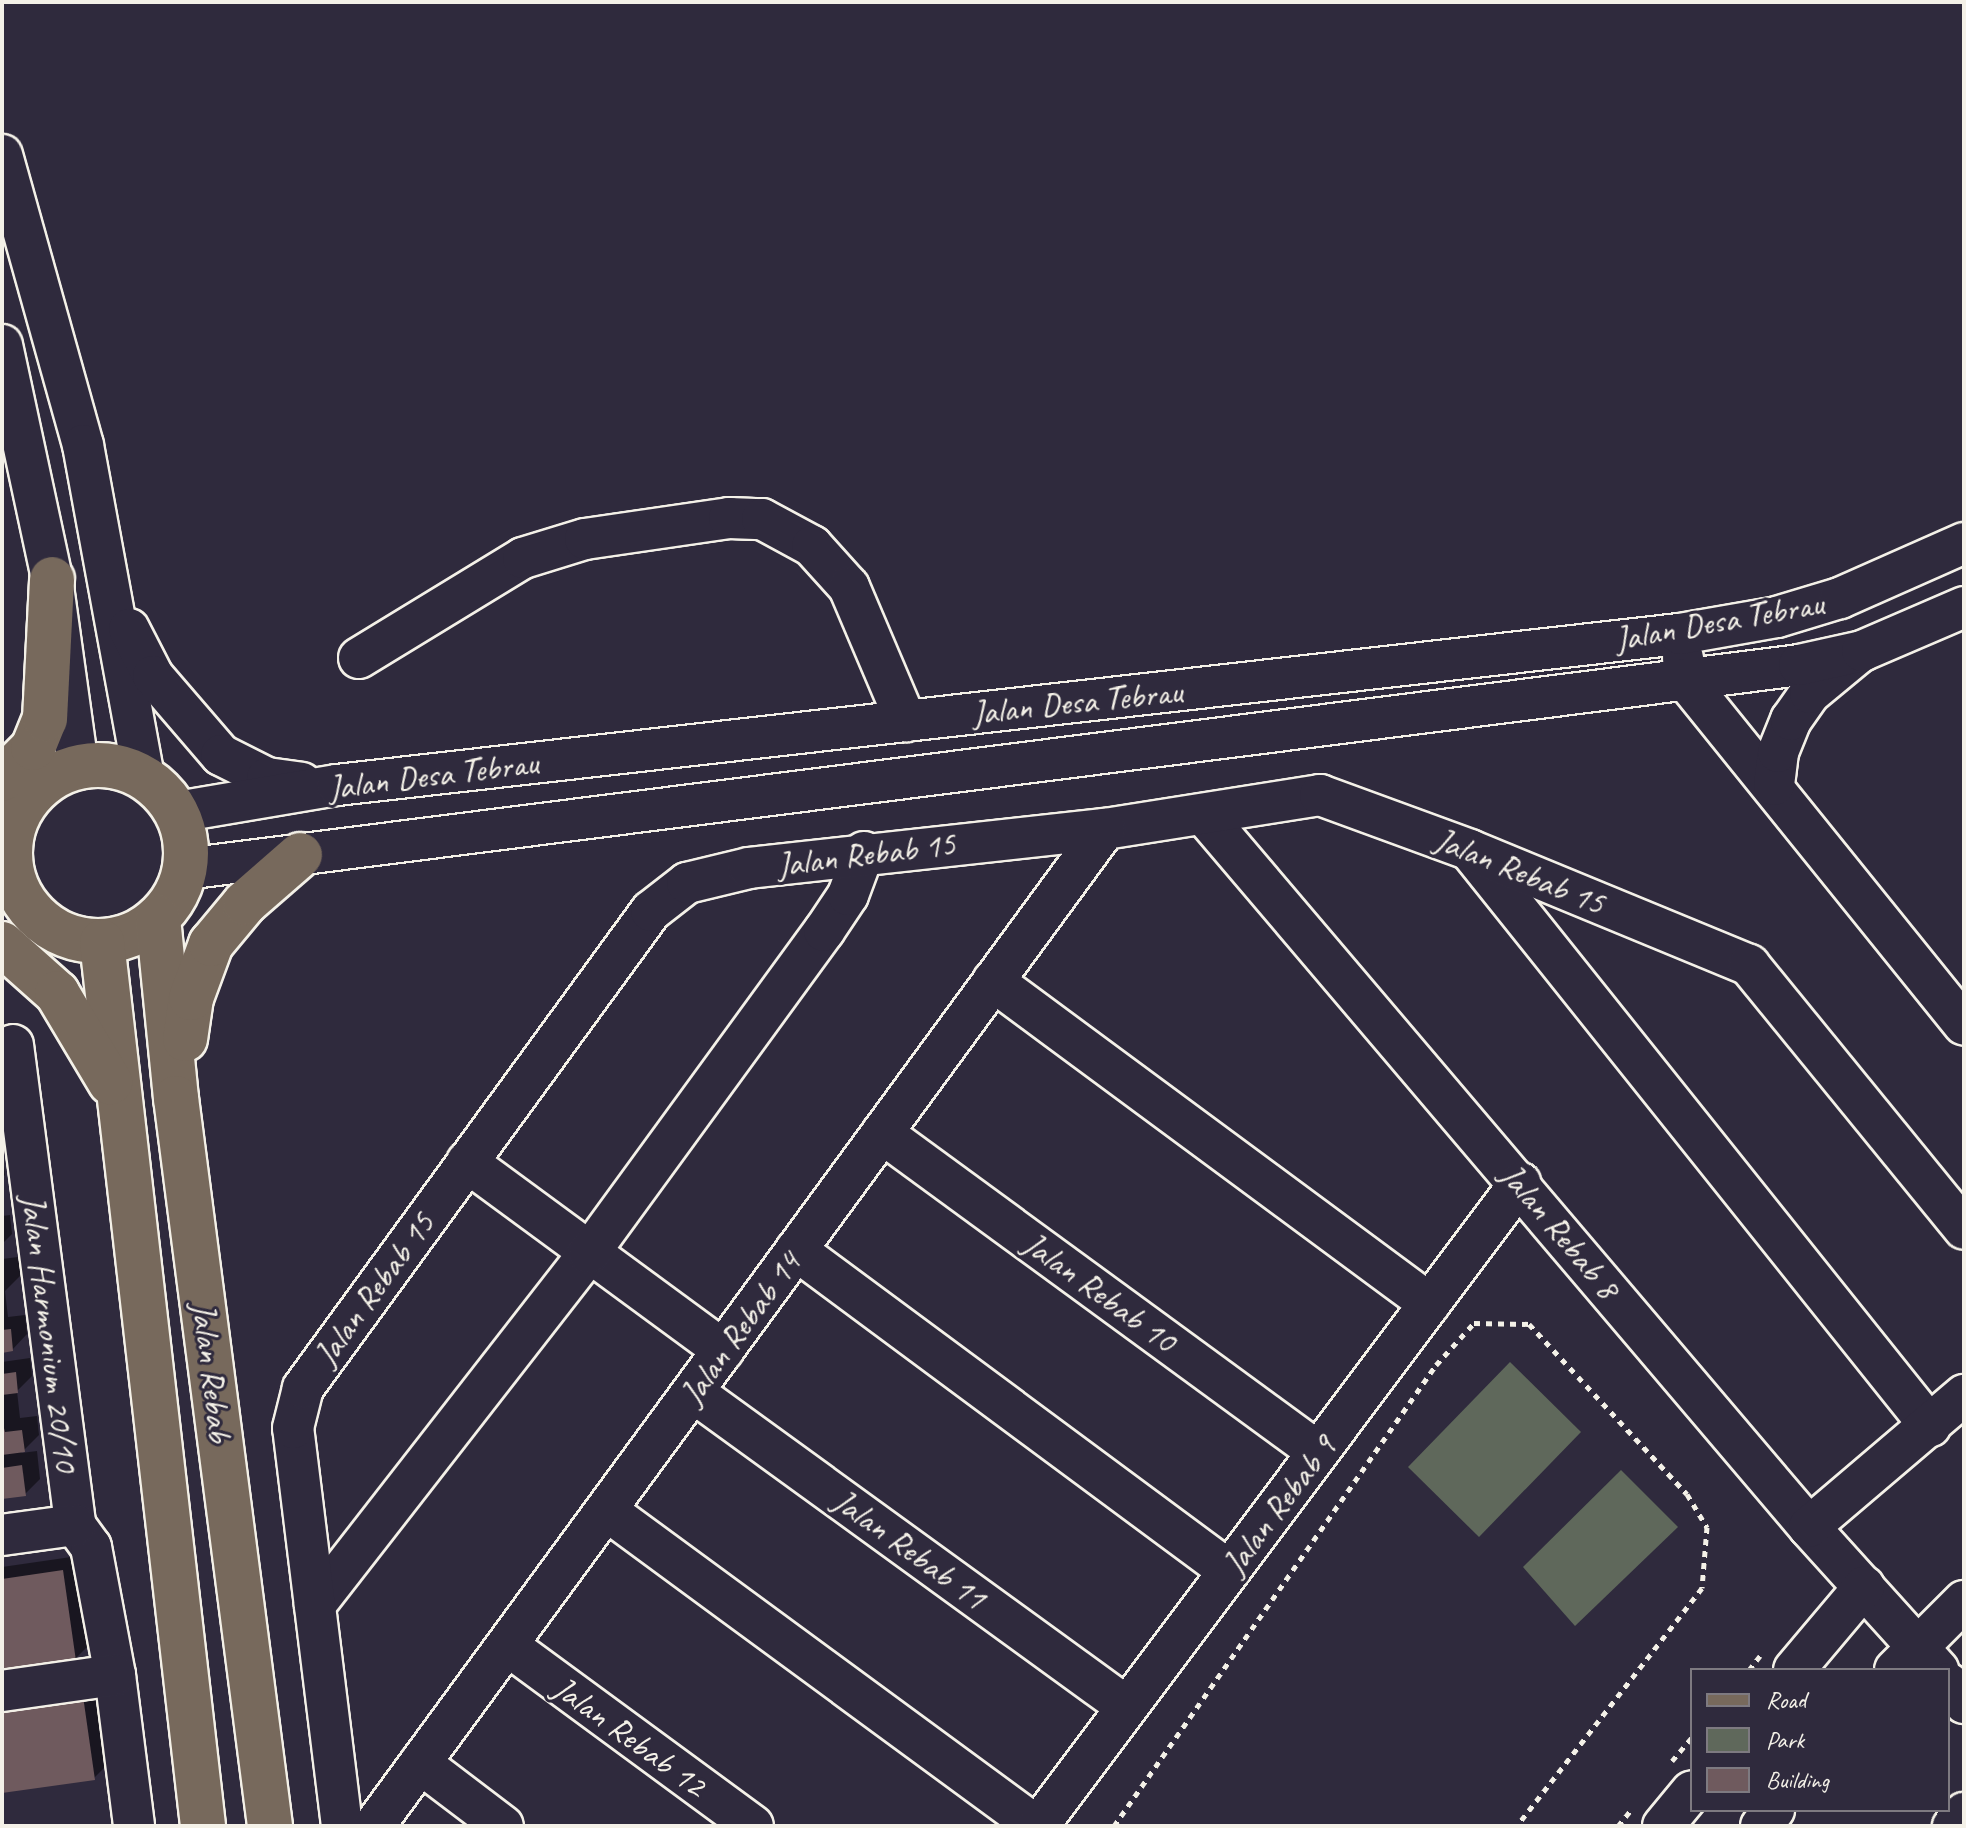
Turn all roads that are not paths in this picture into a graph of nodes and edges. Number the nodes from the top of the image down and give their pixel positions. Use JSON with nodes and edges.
{"nodes":[{"id":1,"x":2,"y":155,"type":"edge"},
{"id":2,"x":2,"y":345,"type":"edge"},
{"id":3,"x":1964,"y":543,"type":"edge"},
{"id":4,"x":52,"y":579,"type":"junction"},
{"id":5,"x":111,"y":593,"type":"junction"},
{"id":6,"x":1964,"y":607,"type":"edge"},
{"id":7,"x":1680,"y":634,"type":"junction"},
{"id":8,"x":1862,"y":651,"type":"junction"},
{"id":9,"x":359,"y":658,"type":"dead end"},
{"id":10,"x":1685,"y":679,"type":"junction"},
{"id":11,"x":906,"y":721,"type":"junction"},
{"id":12,"x":78,"y":766,"type":"junction"},
{"id":13,"x":144,"y":777,"type":"junction"},
{"id":14,"x":337,"y":785,"type":"junction"},
{"id":15,"x":1774,"y":785,"type":"junction"},
{"id":16,"x":7,"y":803,"type":"edge"},
{"id":17,"x":177,"y":812,"type":"junction"},
{"id":18,"x":1205,"y":816,"type":"junction"},
{"id":19,"x":1105,"y":829,"type":"junction"},
{"id":20,"x":1470,"y":850,"type":"junction"},
{"id":21,"x":864,"y":852,"type":"junction"},
{"id":22,"x":300,"y":855,"type":"junction"},
{"id":23,"x":185,"y":869,"type":"junction"},
{"id":24,"x":8,"y":882,"type":"edge"},
{"id":25,"x":158,"y":918,"type":"junction"},
{"id":26,"x":102,"y":942,"type":"junction"},
{"id":27,"x":2,"y":944,"type":"edge"},
{"id":28,"x":993,"y":981,"type":"junction"},
{"id":29,"x":1964,"y":1025,"type":"edge"},
{"id":30,"x":13,"y":1045,"type":"dead end"},
{"id":31,"x":119,"y":1098,"type":"junction"},
{"id":32,"x":176,"y":1098,"type":"junction"},
{"id":33,"x":882,"y":1133,"type":"junction"},
{"id":34,"x":467,"y":1162,"type":"junction"},
{"id":35,"x":1520,"y":1183,"type":"junction"},
{"id":36,"x":1964,"y":1229,"type":"edge"},
{"id":37,"x":796,"y":1250,"type":"junction"},
{"id":38,"x":589,"y":1253,"type":"junction"},
{"id":39,"x":1430,"y":1304,"type":"junction"},
{"id":40,"x":723,"y":1350,"type":"junction"},
{"id":41,"x":693,"y":1392,"type":"junction"},
{"id":42,"x":1964,"y":1395,"type":"edge"},
{"id":43,"x":1930,"y":1426,"type":"junction"},
{"id":44,"x":1318,"y":1452,"type":"junction"},
{"id":45,"x":606,"y":1510,"type":"junction"},
{"id":46,"x":75,"y":1525,"type":"junction"},
{"id":47,"x":1809,"y":1527,"type":"junction"},
{"id":48,"x":2,"y":1535,"type":"edge"},
{"id":49,"x":1229,"y":1571,"type":"junction"},
{"id":50,"x":1864,"y":1587,"type":"junction"},
{"id":51,"x":1964,"y":1601,"type":"edge"},
{"id":52,"x":315,"y":1605,"type":"junction"},
{"id":53,"x":507,"y":1645,"type":"junction"},
{"id":54,"x":1916,"y":1661,"type":"edge"},
{"id":55,"x":1796,"y":1668,"type":"edge"},
{"id":56,"x":115,"y":1675,"type":"junction"},
{"id":57,"x":1950,"y":1686,"type":"edge"},
{"id":58,"x":2,"y":1691,"type":"edge"},
{"id":59,"x":1964,"y":1703,"type":"edge"},
{"id":60,"x":1127,"y":1707,"type":"junction"},
{"id":61,"x":420,"y":1763,"type":"junction"},
{"id":62,"x":1690,"y":1793,"type":"edge"},
{"id":63,"x":1964,"y":1813,"type":"edge"},
{"id":64,"x":134,"y":1826,"type":"edge"},
{"id":65,"x":203,"y":1826,"type":"edge"},
{"id":66,"x":270,"y":1826,"type":"edge"},
{"id":67,"x":342,"y":1826,"type":"edge"},
{"id":68,"x":374,"y":1826,"type":"edge"},
{"id":69,"x":503,"y":1826,"type":"edge"},
{"id":70,"x":753,"y":1826,"type":"edge"},
{"id":71,"x":1037,"y":1826,"type":"edge"},
{"id":72,"x":1663,"y":1826,"type":"edge"},
{"id":73,"x":1953,"y":1826,"type":"edge"}],
"edges":[{"from":1,"to":5,"type":"street"},
{"from":2,"to":4,"type":"street"},
{"from":3,"to":7,"type":"street","name":"Jalan Desa Tebrau"},
{"from":4,"to":12,"type":"street"},
{"from":4,"to":16,"type":"main road"},
{"from":5,"to":13,"type":"street"},
{"from":5,"to":14,"type":"street"},
{"from":6,"to":8,"type":"street","name":"Jalan Desa Tebrau"},
{"from":7,"to":10,"type":"street"},
{"from":7,"to":11,"type":"street","name":"Jalan Desa Tebrau"},
{"from":8,"to":10,"type":"street","name":"Jalan Desa Tebrau"},
{"from":8,"to":15,"type":"street"},
{"from":9,"to":11,"type":"street"},
{"from":10,"to":15,"type":"street"},
{"from":10,"to":22,"type":"street","name":"Jalan Desa Tebrau"},
{"from":11,"to":14,"type":"street","name":"Jalan Desa Tebrau"},
{"from":12,"to":13,"type":"main road"},
{"from":12,"to":16,"type":"main road"},
{"from":13,"to":17,"type":"main road"},
{"from":14,"to":17,"type":"street","name":"Jalan Desa Tebrau"},
{"from":15,"to":29,"type":"street"},
{"from":16,"to":24,"type":"main road"},
{"from":17,"to":23,"type":"main road"},
{"from":18,"to":19,"type":"street","name":"Jalan Rebab 15"},
{"from":18,"to":20,"type":"street","name":"Jalan Rebab 15"},
{"from":18,"to":35,"type":"street","name":"Jalan Rebab 8"},
{"from":19,"to":21,"type":"street","name":"Jalan Rebab 15"},
{"from":19,"to":28,"type":"street","name":"Jalan Rebab 14"},
{"from":20,"to":36,"type":"street","name":"Jalan Rebab 15"},
{"from":20,"to":43,"type":"street"},
{"from":21,"to":34,"type":"street","name":"Jalan Rebab 15"},
{"from":21,"to":38,"type":"street"},
{"from":22,"to":23,"type":"street","name":"Jalan Desa Tebrau"},
{"from":22,"to":32,"type":"main road"},
{"from":23,"to":25,"type":"main road"},
{"from":24,"to":26,"type":"main road"},
{"from":25,"to":26,"type":"main road"},
{"from":25,"to":32,"type":"main road","name":"Jalan Rebab"},
{"from":26,"to":31,"type":"main road"},
{"from":27,"to":31,"type":"main road"},
{"from":28,"to":33,"type":"street","name":"Jalan Rebab 14"},
{"from":28,"to":39,"type":"street"},
{"from":30,"to":46,"type":"street","name":"Jalan Harmonium 20/10"},
{"from":31,"to":65,"type":"main road"},
{"from":32,"to":66,"type":"main road","name":"Jalan Rebab"},
{"from":33,"to":37,"type":"street","name":"Jalan Rebab 14"},
{"from":33,"to":44,"type":"street","name":"Jalan Rebab 10"},
{"from":34,"to":38,"type":"street"},
{"from":34,"to":52,"type":"street","name":"Jalan Rebab 15"},
{"from":35,"to":39,"type":"street","name":"Jalan Rebab 9"},
{"from":35,"to":47,"type":"street","name":"Jalan Rebab 8"},
{"from":37,"to":40,"type":"street","name":"Jalan Rebab 14"},
{"from":37,"to":49,"type":"street"},
{"from":38,"to":40,"type":"street"},
{"from":38,"to":52,"type":"street"},
{"from":39,"to":44,"type":"street","name":"Jalan Rebab 9"},
{"from":40,"to":41,"type":"street","name":"Jalan Rebab 14"},
{"from":41,"to":45,"type":"street","name":"Jalan Rebab 14"},
{"from":41,"to":60,"type":"street","name":"Jalan Rebab 11"},
{"from":42,"to":43,"type":"street"},
{"from":43,"to":47,"type":"street"},
{"from":44,"to":49,"type":"street","name":"Jalan Rebab 9"},
{"from":45,"to":53,"type":"street","name":"Jalan Rebab 14"},
{"from":45,"to":71,"type":"street"},
{"from":46,"to":48,"type":"street"},
{"from":46,"to":56,"type":"street"},
{"from":47,"to":50,"type":"street","name":"Jalan Rebab 8"},
{"from":49,"to":60,"type":"street","name":"Jalan Rebab 9"},
{"from":50,"to":54,"type":"street","name":"Jalan Rebab 8"},
{"from":50,"to":55,"type":"street"},
{"from":51,"to":54,"type":"street"},
{"from":52,"to":67,"type":"street","name":"Jalan Rebab 15"},
{"from":53,"to":61,"type":"street","name":"Jalan Rebab 14"},
{"from":53,"to":70,"type":"street","name":"Jalan Rebab 12"},
{"from":56,"to":58,"type":"street"},
{"from":56,"to":64,"type":"street"},
{"from":57,"to":59,"type":"street"},
{"from":60,"to":71,"type":"street","name":"Jalan Rebab 9"},
{"from":61,"to":68,"type":"street","name":"Jalan Rebab 14"},
{"from":61,"to":69,"type":"street"},
{"from":62,"to":72,"type":"street"},
{"from":63,"to":73,"type":"street"}]}
